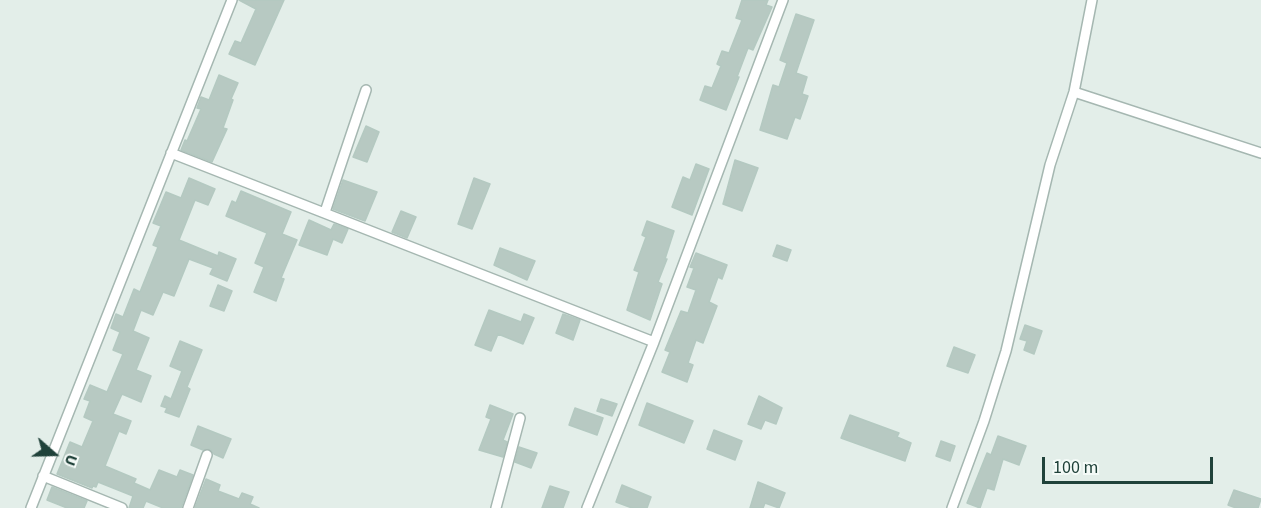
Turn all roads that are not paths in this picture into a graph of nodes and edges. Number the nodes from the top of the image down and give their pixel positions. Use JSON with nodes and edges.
{"nodes":[{"id":1,"x":232,"y":0,"type":"edge"},
{"id":2,"x":783,"y":0,"type":"edge"},
{"id":3,"x":1092,"y":0,"type":"edge"},
{"id":4,"x":366,"y":90,"type":"dead end"},
{"id":5,"x":1074,"y":92,"type":"junction"},
{"id":6,"x":171,"y":153,"type":"junction"},
{"id":7,"x":1261,"y":153,"type":"edge"},
{"id":8,"x":325,"y":213,"type":"junction"},
{"id":9,"x":654,"y":342,"type":"junction"},
{"id":10,"x":520,"y":418,"type":"dead end"},
{"id":11,"x":207,"y":455,"type":"dead end"},
{"id":12,"x":43,"y":476,"type":"junction"},
{"id":13,"x":31,"y":508,"type":"edge"},
{"id":14,"x":122,"y":508,"type":"edge"},
{"id":15,"x":188,"y":508,"type":"edge"},
{"id":16,"x":496,"y":508,"type":"edge"},
{"id":17,"x":587,"y":508,"type":"edge"},
{"id":18,"x":952,"y":508,"type":"edge"}],
"edges":[{"from":1,"to":6,"type":"street"},
{"from":2,"to":9,"type":"street"},
{"from":3,"to":5,"type":"street"},
{"from":4,"to":8,"type":"street"},
{"from":5,"to":7,"type":"street"},
{"from":5,"to":18,"type":"street"},
{"from":6,"to":8,"type":"street"},
{"from":6,"to":12,"type":"street"},
{"from":8,"to":9,"type":"street"},
{"from":9,"to":17,"type":"street"},
{"from":10,"to":16,"type":"street"},
{"from":11,"to":15,"type":"street"},
{"from":12,"to":13,"type":"street"},
{"from":12,"to":14,"type":"street"}]}
